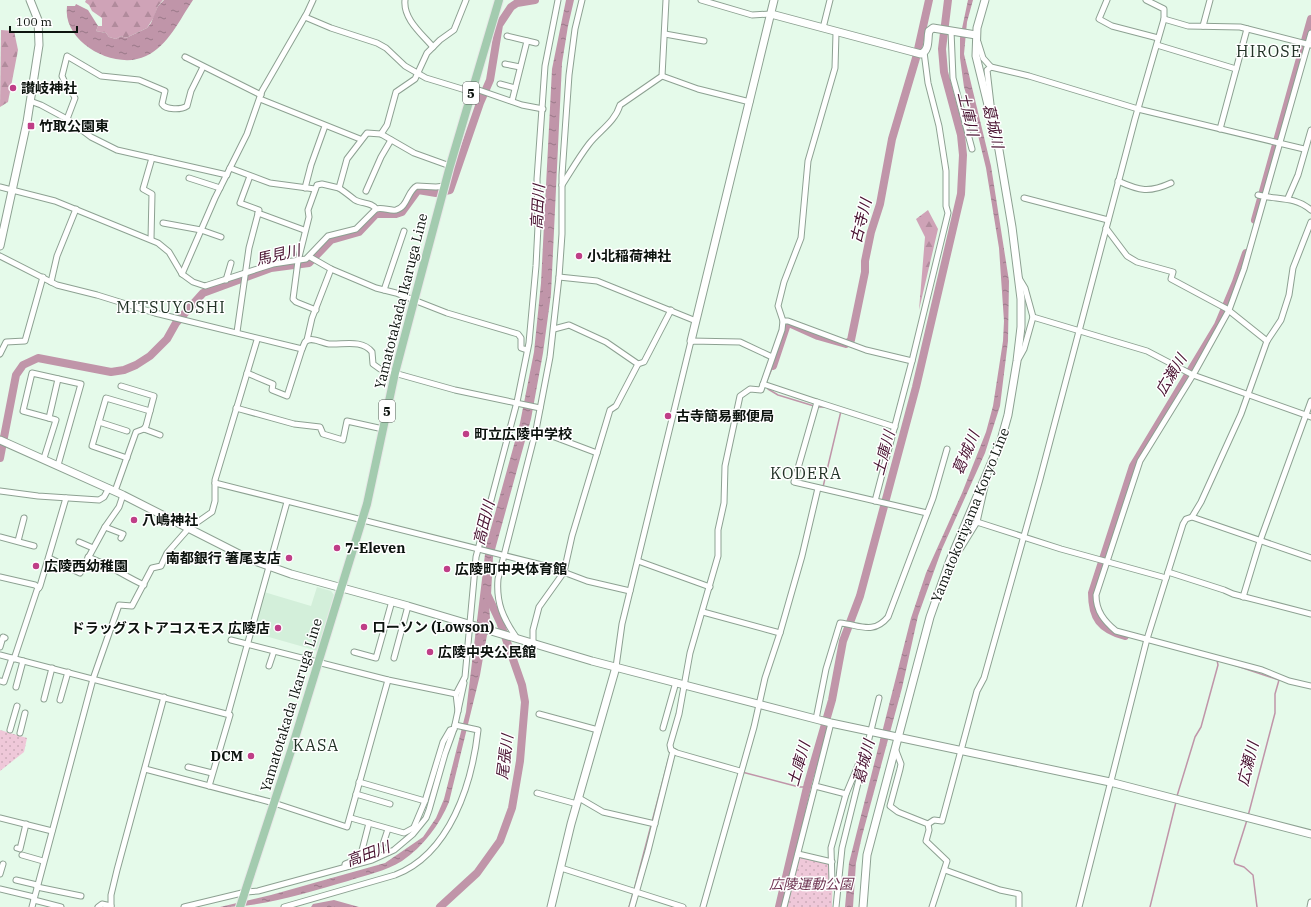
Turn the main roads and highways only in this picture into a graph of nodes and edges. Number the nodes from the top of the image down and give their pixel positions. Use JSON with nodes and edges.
{"nodes":[{"id":1,"x":499,"y":0,"type":"edge"},
{"id":2,"x":240,"y":907,"type":"edge"}],
"edges":[{"from":1,"to":2,"type":"main road","name":"Yamatotakada Ikaruga Line","number":"5"}]}
